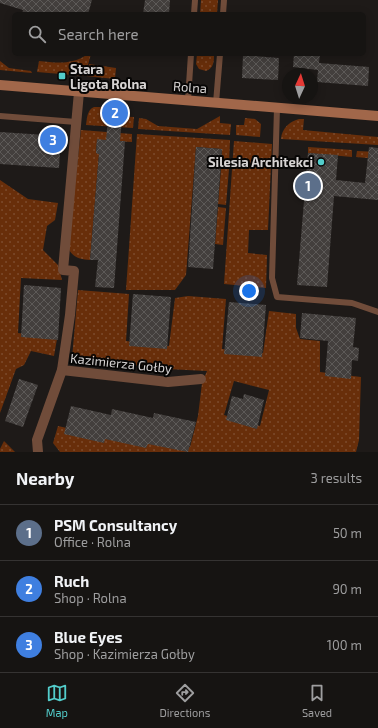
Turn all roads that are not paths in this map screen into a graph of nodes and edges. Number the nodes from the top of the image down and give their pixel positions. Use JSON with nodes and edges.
{"nodes":[{"id":1,"x":195,"y":0,"type":"edge"},
{"id":2,"x":224,"y":0,"type":"edge"},
{"id":3,"x":194,"y":12,"type":"edge"},
{"id":4,"x":223,"y":12,"type":"edge"},
{"id":5,"x":191,"y":56,"type":"edge"},
{"id":6,"x":220,"y":56,"type":"edge"},
{"id":7,"x":0,"y":85,"type":"edge"},
{"id":8,"x":79,"y":92,"type":"junction"},
{"id":9,"x":188,"y":100,"type":"junction"},
{"id":10,"x":216,"y":102,"type":"junction"},
{"id":11,"x":277,"y":108,"type":"junction"},
{"id":12,"x":0,"y":116,"type":"edge"},
{"id":13,"x":378,"y":116,"type":"edge"},
{"id":14,"x":76,"y":122,"type":"junction"},
{"id":15,"x":378,"y":312,"type":"edge"},
{"id":16,"x":62,"y":370,"type":"junction"},
{"id":17,"x":201,"y":379,"type":"dead end"},
{"id":18,"x":38,"y":452,"type":"edge"}],
"edges":[{"from":1,"to":3,"type":"lane"},
{"from":2,"to":4,"type":"lane"},
{"from":5,"to":9,"type":"lane"},
{"from":6,"to":10,"type":"lane"},
{"from":7,"to":8,"type":"street","name":"Rolna"},
{"from":8,"to":9,"type":"street","name":"Rolna"},
{"from":8,"to":14,"type":"street","name":"Kazimierza Gołby"},
{"from":9,"to":10,"type":"street","name":"Rolna"},
{"from":10,"to":11,"type":"street","name":"Rolna"},
{"from":11,"to":13,"type":"street","name":"Rolna"},
{"from":11,"to":15,"type":"lane"},
{"from":12,"to":14,"type":"lane"},
{"from":14,"to":16,"type":"street","name":"Kazimierza Gołby"},
{"from":16,"to":17,"type":"street","name":"Kazimierza Gołby"},
{"from":16,"to":18,"type":"street","name":"Kazimierza Gołby"}]}
